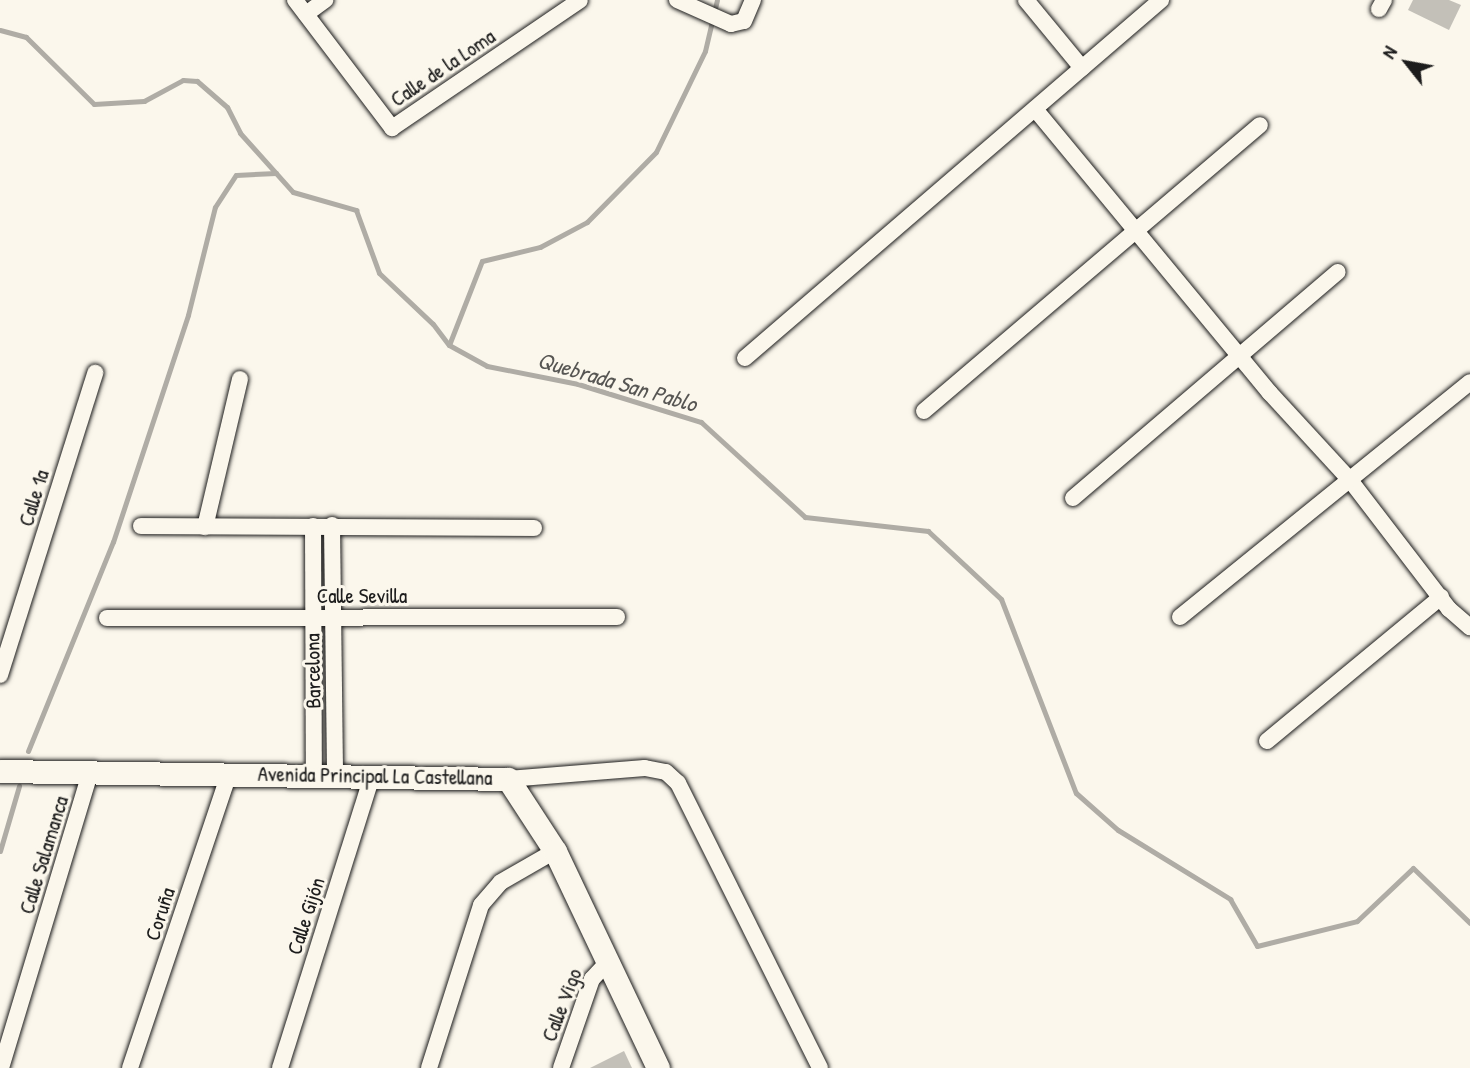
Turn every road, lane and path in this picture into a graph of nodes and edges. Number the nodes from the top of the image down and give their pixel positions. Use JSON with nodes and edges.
{"nodes":[{"id":1,"x":295,"y":0,"type":"edge"},
{"id":2,"x":325,"y":0,"type":"edge"},
{"id":3,"x":580,"y":0,"type":"edge"},
{"id":4,"x":677,"y":0,"type":"edge"},
{"id":5,"x":753,"y":0,"type":"edge"},
{"id":6,"x":1026,"y":0,"type":"edge"},
{"id":7,"x":1161,"y":0,"type":"edge"},
{"id":8,"x":306,"y":15,"type":"junction"},
{"id":9,"x":1082,"y":68,"type":"junction"},
{"id":10,"x":1035,"y":109,"type":"junction"},
{"id":11,"x":1260,"y":125,"type":"dead end"},
{"id":12,"x":1135,"y":228,"type":"junction"},
{"id":13,"x":1338,"y":272,"type":"dead end"},
{"id":14,"x":1240,"y":356,"type":"junction"},
{"id":15,"x":746,"y":358,"type":"dead end"},
{"id":16,"x":95,"y":373,"type":"dead end"},
{"id":17,"x":240,"y":379,"type":"dead end"},
{"id":18,"x":1470,"y":382,"type":"edge"},
{"id":19,"x":924,"y":411,"type":"dead end"},
{"id":20,"x":1350,"y":480,"type":"junction"},
{"id":21,"x":1073,"y":498,"type":"dead end"},
{"id":22,"x":332,"y":525,"type":"junction"},
{"id":23,"x":141,"y":526,"type":"dead end"},
{"id":24,"x":313,"y":526,"type":"junction"},
{"id":25,"x":205,"y":527,"type":"junction"},
{"id":26,"x":534,"y":528,"type":"dead end"},
{"id":27,"x":1441,"y":597,"type":"junction"},
{"id":28,"x":313,"y":617,"type":"junction"},
{"id":29,"x":334,"y":617,"type":"junction"},
{"id":30,"x":617,"y":617,"type":"dead end"},
{"id":31,"x":1180,"y":617,"type":"dead end"},
{"id":32,"x":107,"y":618,"type":"dead end"},
{"id":33,"x":1470,"y":627,"type":"edge"},
{"id":34,"x":0,"y":674,"type":"edge"},
{"id":35,"x":1267,"y":741,"type":"dead end"},
{"id":36,"x":0,"y":771,"type":"edge"},
{"id":37,"x":229,"y":773,"type":"junction"},
{"id":38,"x":90,"y":774,"type":"junction"},
{"id":39,"x":325,"y":774,"type":"junction"},
{"id":40,"x":372,"y":776,"type":"junction"},
{"id":41,"x":508,"y":779,"type":"junction"},
{"id":42,"x":555,"y":851,"type":"junction"},
{"id":43,"x":608,"y":962,"type":"junction"},
{"id":44,"x":1,"y":1068,"type":"edge"},
{"id":45,"x":130,"y":1068,"type":"edge"},
{"id":46,"x":280,"y":1068,"type":"edge"},
{"id":47,"x":429,"y":1068,"type":"edge"},
{"id":48,"x":561,"y":1068,"type":"edge"},
{"id":49,"x":658,"y":1068,"type":"edge"},
{"id":50,"x":820,"y":1068,"type":"edge"}],
"edges":[{"from":1,"to":8,"type":"street","name":"Calle de la Loma"},
{"from":2,"to":8,"type":"street"},
{"from":3,"to":8,"type":"street","name":"Calle de la Loma"},
{"from":4,"to":5,"type":"street"},
{"from":6,"to":9,"type":"street"},
{"from":7,"to":9,"type":"street"},
{"from":9,"to":10,"type":"street"},
{"from":10,"to":12,"type":"street"},
{"from":10,"to":15,"type":"street"},
{"from":11,"to":12,"type":"street"},
{"from":12,"to":14,"type":"street"},
{"from":12,"to":19,"type":"street"},
{"from":13,"to":14,"type":"street"},
{"from":14,"to":20,"type":"street"},
{"from":14,"to":21,"type":"street"},
{"from":16,"to":34,"type":"street","name":"Calle 1a"},
{"from":17,"to":25,"type":"street"},
{"from":18,"to":20,"type":"street"},
{"from":20,"to":27,"type":"street"},
{"from":20,"to":31,"type":"street"},
{"from":22,"to":24,"type":"street"},
{"from":22,"to":26,"type":"street"},
{"from":22,"to":29,"type":"street","name":"Barcelona"},
{"from":23,"to":25,"type":"street"},
{"from":24,"to":25,"type":"street"},
{"from":24,"to":28,"type":"street","name":"Barcelona"},
{"from":27,"to":33,"type":"street"},
{"from":27,"to":35,"type":"street"},
{"from":28,"to":29,"type":"street","name":"Calle Sevilla"},
{"from":28,"to":32,"type":"street","name":"Calle Sevilla"},
{"from":28,"to":39,"type":"street","name":"Barcelona"},
{"from":29,"to":30,"type":"street","name":"Calle Sevilla"},
{"from":29,"to":39,"type":"street","name":"Barcelona"},
{"from":36,"to":38,"type":"street","name":"Avenida Principal La Castellana"},
{"from":37,"to":38,"type":"street","name":"Avenida Principal La Castellana"},
{"from":37,"to":39,"type":"street","name":"Avenida Principal La Castellana"},
{"from":37,"to":45,"type":"street","name":"Coruña"},
{"from":38,"to":44,"type":"street","name":"Calle Salamanca"},
{"from":39,"to":40,"type":"street","name":"Avenida Principal La Castellana"},
{"from":40,"to":41,"type":"street","name":"Avenida Principal La Castellana"},
{"from":40,"to":46,"type":"street","name":"Calle Gijón"},
{"from":41,"to":42,"type":"street","name":"Avenida Principal La Castellana"},
{"from":41,"to":50,"type":"street"},
{"from":42,"to":43,"type":"street","name":"Avenida Principal La Castellana"},
{"from":42,"to":47,"type":"street"},
{"from":43,"to":48,"type":"street","name":"Calle Vigo"},
{"from":43,"to":49,"type":"street","name":"Avenida Principal La Castellana"}]}
